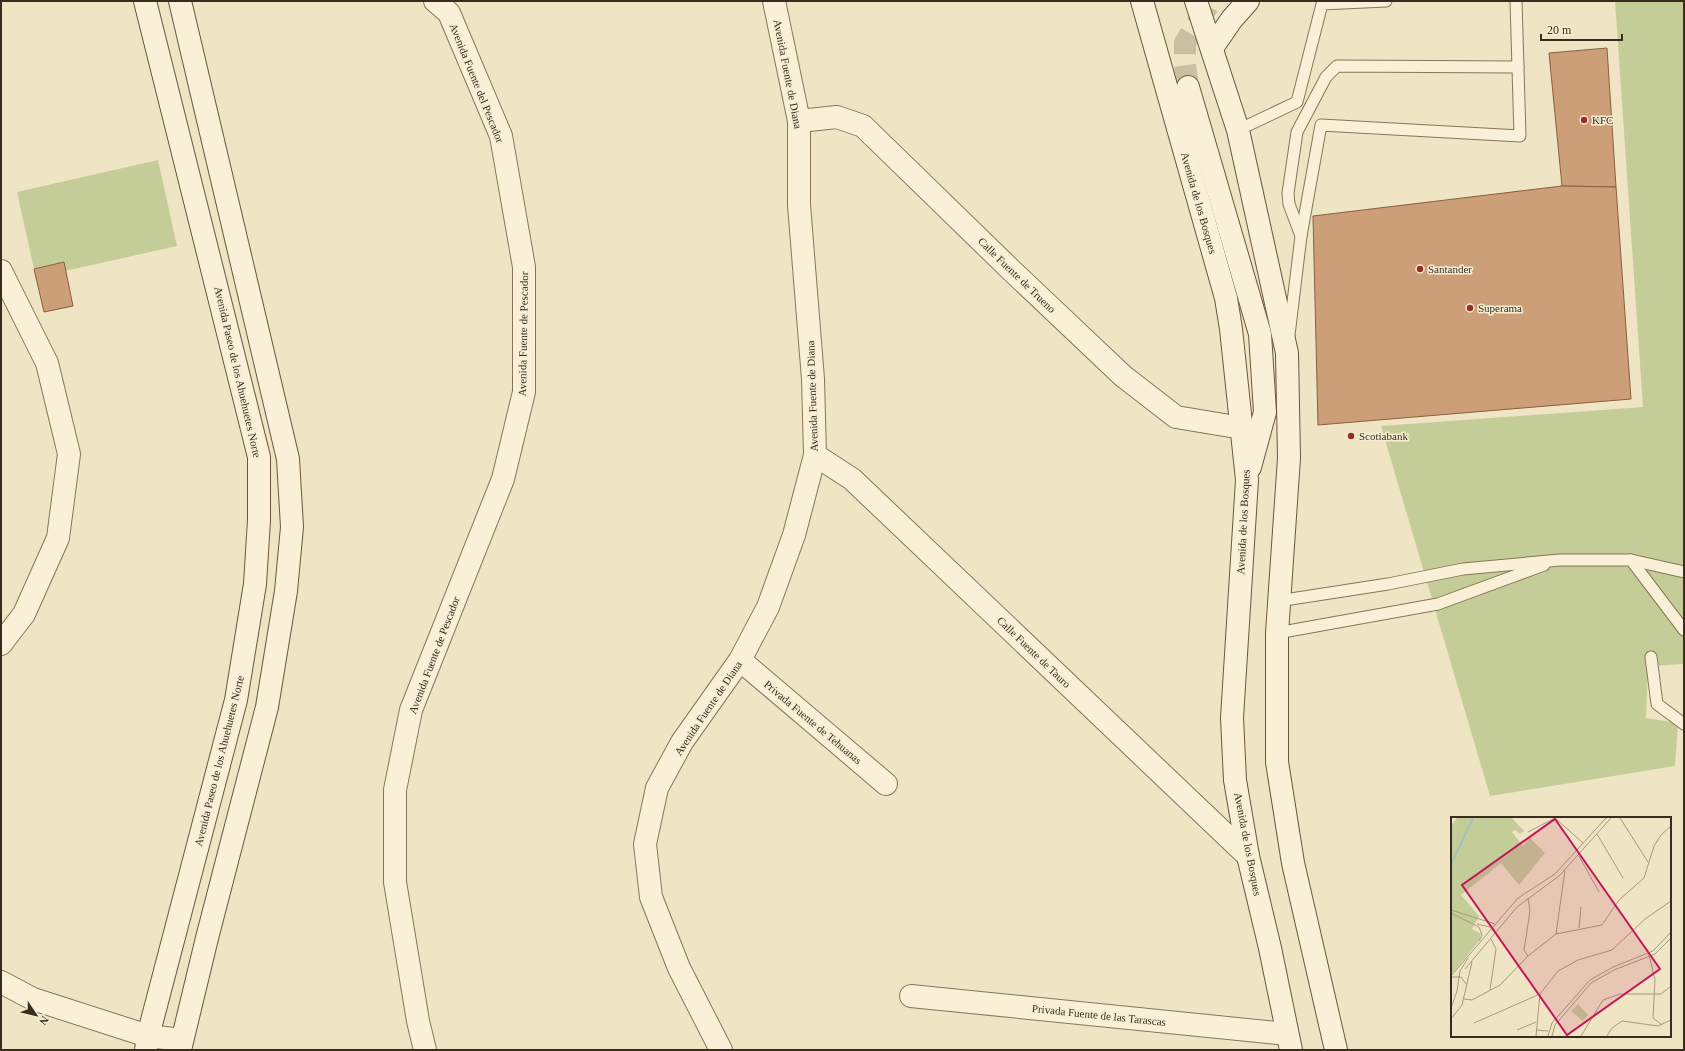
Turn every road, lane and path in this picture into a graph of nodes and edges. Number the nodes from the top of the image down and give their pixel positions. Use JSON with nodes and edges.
{"nodes":[{"id":1,"x":145,"y":1,"type":"edge"},
{"id":2,"x":180,"y":1,"type":"edge"},
{"id":3,"x":774,"y":1,"type":"edge"},
{"id":4,"x":1142,"y":1,"type":"edge"},
{"id":5,"x":1196,"y":1,"type":"edge"},
{"id":6,"x":1248,"y":1,"type":"edge"},
{"id":7,"x":1386,"y":1,"type":"edge"},
{"id":8,"x":1516,"y":1,"type":"edge"},
{"id":9,"x":446,"y":5,"type":"edge"},
{"id":10,"x":1212,"y":48,"type":"junction"},
{"id":11,"x":1518,"y":67,"type":"junction"},
{"id":12,"x":1188,"y":87,"type":"tunnel mouth"},
{"id":13,"x":1297,"y":102,"type":"junction"},
{"id":14,"x":1306,"y":114,"type":"junction"},
{"id":15,"x":799,"y":121,"type":"junction"},
{"id":16,"x":1321,"y":125,"type":"junction"},
{"id":17,"x":1238,"y":130,"type":"junction"},
{"id":18,"x":1301,"y":236,"type":"junction"},
{"id":19,"x":524,"y":267,"type":"joint"},
{"id":20,"x":1,"y":271,"type":"edge"},
{"id":21,"x":1287,"y":353,"type":"junction"},
{"id":22,"x":1242,"y":428,"type":"junction"},
{"id":23,"x":815,"y":455,"type":"junction"},
{"id":24,"x":1247,"y":480,"type":"junction"},
{"id":25,"x":1560,"y":560,"type":"junction"},
{"id":26,"x":1631,"y":560,"type":"junction"},
{"id":27,"x":1684,"y":572,"type":"edge"},
{"id":28,"x":1278,"y":601,"type":"junction"},
{"id":29,"x":1684,"y":630,"type":"edge"},
{"id":30,"x":1277,"y":633,"type":"junction"},
{"id":31,"x":1,"y":644,"type":"edge"},
{"id":32,"x":1651,"y":657,"type":"dead end"},
{"id":33,"x":740,"y":660,"type":"junction"},
{"id":34,"x":1684,"y":724,"type":"edge"},
{"id":35,"x":886,"y":784,"type":"dead end"},
{"id":36,"x":1248,"y":856,"type":"junction"},
{"id":37,"x":1,"y":982,"type":"edge"},
{"id":38,"x":911,"y":996,"type":"dead end"},
{"id":39,"x":1289,"y":1042,"type":"edge"},
{"id":40,"x":147,"y":1043,"type":"edge"},
{"id":41,"x":181,"y":1045,"type":"edge"},
{"id":42,"x":425,"y":1050,"type":"edge"},
{"id":43,"x":721,"y":1050,"type":"edge"},
{"id":44,"x":1336,"y":1050,"type":"edge"}],
"edges":[{"from":1,"to":40,"type":"street","name":"Avenida Paseo de los Ahuehuetes Norte"},
{"from":2,"to":41,"type":"street"},
{"from":3,"to":15,"type":"street","name":"Avenida Fuente de Diana"},
{"from":4,"to":22,"type":"street","name":"Avenida de los Bosques"},
{"from":5,"to":10,"type":"street"},
{"from":6,"to":10,"type":"street"},
{"from":7,"to":13,"type":"lane"},
{"from":8,"to":11,"type":"lane"},
{"from":9,"to":19,"type":"street","name":"Avenida Fuente del Pescador"},
{"from":10,"to":17,"type":"street"},
{"from":11,"to":14,"type":"lane"},
{"from":11,"to":16,"type":"lane"},
{"from":12,"to":24,"type":"street"},
{"from":13,"to":14,"type":"lane"},
{"from":13,"to":17,"type":"lane"},
{"from":14,"to":16,"type":"lane"},
{"from":14,"to":18,"type":"lane"},
{"from":15,"to":22,"type":"street","name":"Calle Fuente de Trueno"},
{"from":15,"to":23,"type":"street","name":"Avenida Fuente de Diana"},
{"from":16,"to":18,"type":"lane"},
{"from":17,"to":21,"type":"street"},
{"from":18,"to":21,"type":"lane"},
{"from":19,"to":42,"type":"street","name":"Avenida Fuente de Pescador"},
{"from":20,"to":31,"type":"street"},
{"from":21,"to":28,"type":"street"},
{"from":22,"to":24,"type":"street","name":"Avenida de los Bosques"},
{"from":23,"to":33,"type":"street","name":"Avenida Fuente de Diana"},
{"from":23,"to":36,"type":"street","name":"Calle Fuente de Tauro"},
{"from":24,"to":36,"type":"street","name":"Avenida de los Bosques"},
{"from":25,"to":26,"type":"lane"},
{"from":25,"to":28,"type":"lane"},
{"from":25,"to":30,"type":"lane"},
{"from":26,"to":27,"type":"lane"},
{"from":26,"to":29,"type":"lane"},
{"from":28,"to":30,"type":"street"},
{"from":30,"to":44,"type":"street"},
{"from":32,"to":34,"type":"lane"},
{"from":33,"to":35,"type":"street","name":"Privada Fuente de Tehuanas"},
{"from":33,"to":43,"type":"street","name":"Avenida Fuente de Diana"},
{"from":36,"to":39,"type":"street","name":"Avenida de los Bosques"},
{"from":37,"to":40,"type":"street"},
{"from":38,"to":39,"type":"street","name":"Privada Fuente de las Tarascas"},
{"from":40,"to":41,"type":"street"}]}
